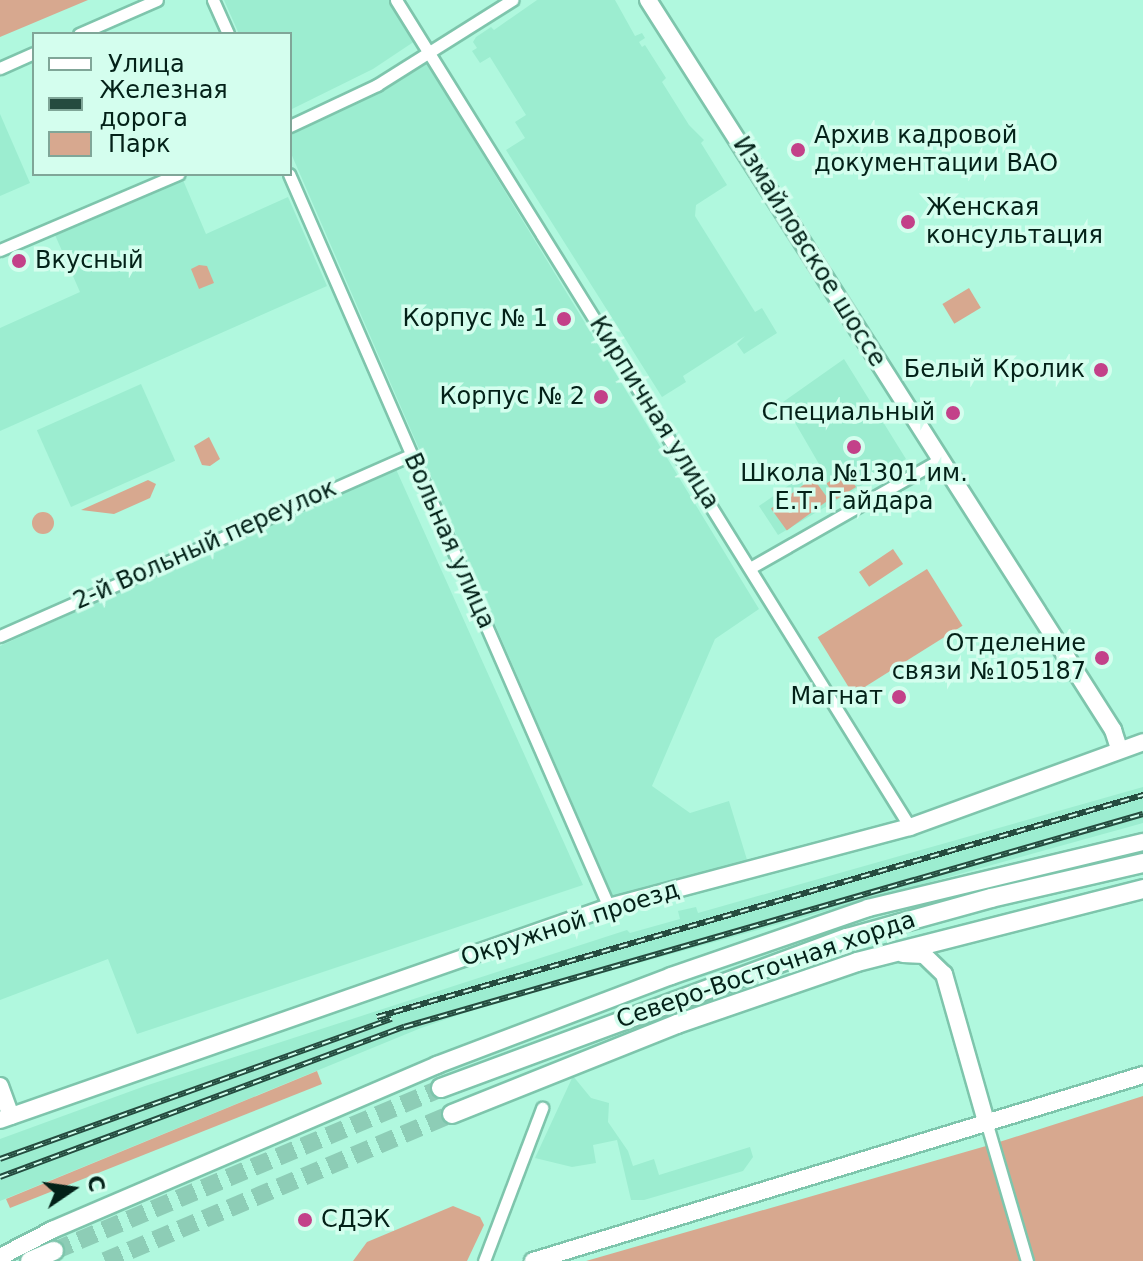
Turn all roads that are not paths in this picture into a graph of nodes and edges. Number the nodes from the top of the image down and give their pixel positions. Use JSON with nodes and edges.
{"nodes":[{"id":1,"x":157,"y":0,"type":"edge"},
{"id":2,"x":213,"y":0,"type":"edge"},
{"id":3,"x":396,"y":0,"type":"edge"},
{"id":4,"x":512,"y":0,"type":"edge"},
{"id":5,"x":648,"y":0,"type":"edge"},
{"id":6,"x":84,"y":32,"type":"edge"},
{"id":7,"x":227,"y":32,"type":"edge"},
{"id":8,"x":430,"y":51,"type":"junction"},
{"id":9,"x":32,"y":54,"type":"edge"},
{"id":10,"x":0,"y":68,"type":"edge"},
{"id":11,"x":292,"y":125,"type":"edge"},
{"id":12,"x":173,"y":176,"type":"edge"},
{"id":13,"x":290,"y":176,"type":"edge"},
{"id":14,"x":0,"y":250,"type":"edge"},
{"id":15,"x":410,"y":455,"type":"junction"},
{"id":16,"x":941,"y":459,"type":"junction"},
{"id":17,"x":750,"y":568,"type":"junction"},
{"id":18,"x":1,"y":631,"type":"edge"},
{"id":19,"x":1143,"y":742,"type":"edge"},
{"id":20,"x":1119,"y":748,"type":"junction"},
{"id":21,"x":910,"y":827,"type":"junction"},
{"id":22,"x":1143,"y":842,"type":"edge"},
{"id":23,"x":1143,"y":863,"type":"edge"},
{"id":24,"x":1143,"y":889,"type":"edge"},
{"id":25,"x":609,"y":907,"type":"junction"},
{"id":26,"x":886,"y":954,"type":"junction"},
{"id":27,"x":1143,"y":1075,"type":"edge"},
{"id":28,"x":0,"y":1086,"type":"edge"},
{"id":29,"x":441,"y":1088,"type":"tunnel mouth"},
{"id":30,"x":542,"y":1108,"type":"dead end"},
{"id":31,"x":452,"y":1114,"type":"tunnel mouth"},
{"id":32,"x":6,"y":1118,"type":"edge"},
{"id":33,"x":986,"y":1121,"type":"junction"},
{"id":34,"x":54,"y":1251,"type":"tunnel mouth"},
{"id":35,"x":0,"y":1257,"type":"edge"},
{"id":36,"x":30,"y":1261,"type":"edge"},
{"id":37,"x":484,"y":1261,"type":"edge"},
{"id":38,"x":533,"y":1261,"type":"edge"},
{"id":39,"x":1027,"y":1261,"type":"edge"}],
"edges":[{"from":1,"to":6,"type":"street"},
{"from":2,"to":7,"type":"street"},
{"from":3,"to":8,"type":"street","name":"Кирпичная улица"},
{"from":4,"to":8,"type":"street"},
{"from":5,"to":16,"type":"main road","name":"Измайловское шоссе"},
{"from":8,"to":11,"type":"street"},
{"from":8,"to":17,"type":"street","name":"Кирпичная улица"},
{"from":9,"to":10,"type":"street"},
{"from":12,"to":14,"type":"street"},
{"from":13,"to":15,"type":"street","name":"Вольная улица"},
{"from":15,"to":18,"type":"street","name":"2-й Вольный переулок"},
{"from":15,"to":25,"type":"street","name":"Вольная улица"},
{"from":16,"to":17,"type":"street"},
{"from":16,"to":20,"type":"main road","name":"Измайловское шоссе"},
{"from":17,"to":21,"type":"street","name":"Кирпичная улица"},
{"from":19,"to":20,"type":"main road","name":"Окружной проезд"},
{"from":20,"to":21,"type":"main road","name":"Окружной проезд"},
{"from":21,"to":25,"type":"main road","name":"Окружной проезд"},
{"from":22,"to":35,"type":"main road"},
{"from":23,"to":29,"type":"main road","name":"Северо-Восточная хорда"},
{"from":24,"to":26,"type":"main road","name":"Северо-Восточная хорда"},
{"from":25,"to":32,"type":"main road","name":"Окружной проезд"},
{"from":26,"to":31,"type":"main road","name":"Северо-Восточная хорда"},
{"from":26,"to":33,"type":"main road"},
{"from":27,"to":33,"type":"main road"},
{"from":28,"to":32,"type":"main road"},
{"from":30,"to":37,"type":"street"},
{"from":33,"to":38,"type":"main road"},
{"from":33,"to":39,"type":"street"},
{"from":34,"to":36,"type":"main road"}]}
